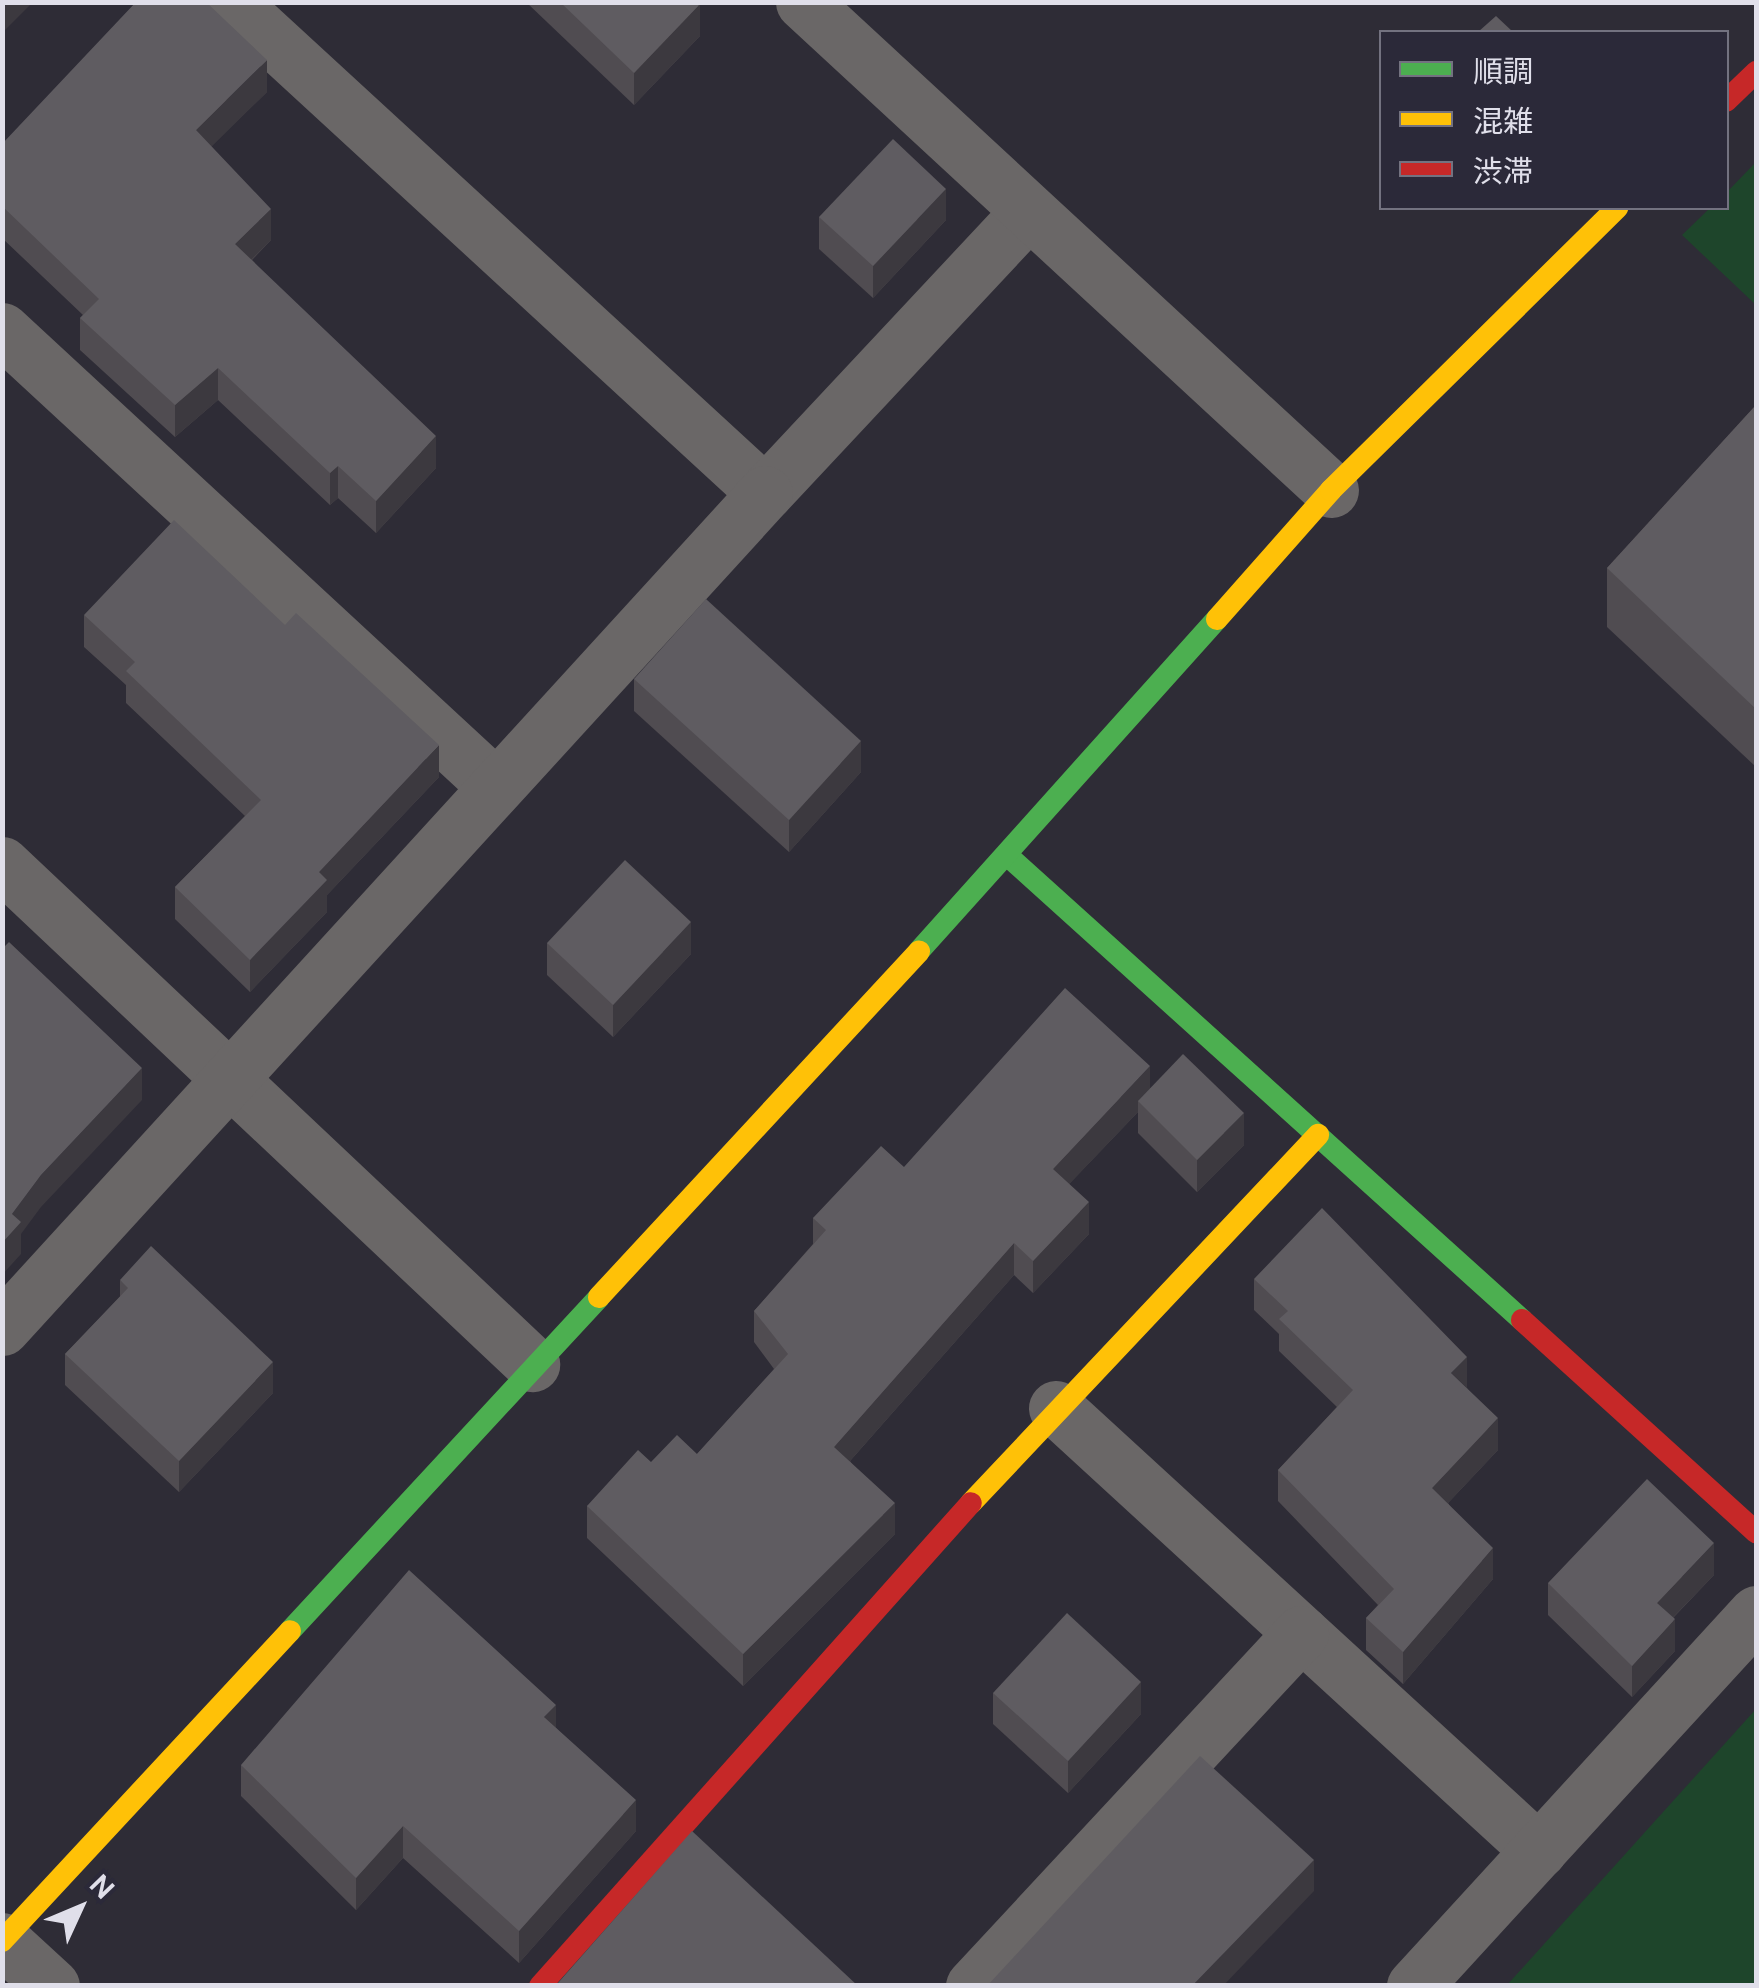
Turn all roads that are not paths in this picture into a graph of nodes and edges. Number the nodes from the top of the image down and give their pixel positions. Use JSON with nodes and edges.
{"nodes":[{"id":1,"x":231,"y":2,"type":"edge"},
{"id":2,"x":804,"y":2,"type":"edge"},
{"id":3,"x":1756,"y":72,"type":"edge"},
{"id":4,"x":1729,"y":98,"type":"edge"},
{"id":5,"x":1615,"y":210,"type":"edge"},
{"id":6,"x":1026,"y":214,"type":"junction"},
{"id":7,"x":2,"y":330,"type":"edge"},
{"id":8,"x":1330,"y":490,"type":"junction"},
{"id":9,"x":765,"y":493,"type":"junction"},
{"id":10,"x":493,"y":784,"type":"junction"},
{"id":11,"x":1008,"y":856,"type":"junction"},
{"id":12,"x":2,"y":864,"type":"edge"},
{"id":13,"x":233,"y":1075,"type":"junction"},
{"id":14,"x":1318,"y":1135,"type":"junction"},
{"id":15,"x":2,"y":1328,"type":"edge"},
{"id":16,"x":532,"y":1364,"type":"junction"},
{"id":17,"x":1056,"y":1408,"type":"junction"},
{"id":18,"x":1756,"y":1532,"type":"edge"},
{"id":19,"x":1756,"y":1613,"type":"edge"},
{"id":20,"x":1300,"y":1633,"type":"junction"},
{"id":21,"x":1539,"y":1850,"type":"junction"},
{"id":22,"x":3,"y":1941,"type":"edge"},
{"id":23,"x":52,"y":1986,"type":"edge"},
{"id":24,"x":540,"y":1986,"type":"edge"},
{"id":25,"x":974,"y":1986,"type":"edge"},
{"id":26,"x":1414,"y":1986,"type":"edge"}],
"edges":[{"from":1,"to":9,"type":"street"},
{"from":2,"to":6,"type":"street"},
{"from":3,"to":4,"type":"street"},
{"from":5,"to":8,"type":"street"},
{"from":6,"to":8,"type":"street"},
{"from":6,"to":9,"type":"street"},
{"from":7,"to":10,"type":"street"},
{"from":8,"to":11,"type":"street"},
{"from":9,"to":10,"type":"street"},
{"from":10,"to":13,"type":"street"},
{"from":11,"to":14,"type":"street"},
{"from":11,"to":16,"type":"street"},
{"from":12,"to":13,"type":"street"},
{"from":13,"to":15,"type":"street"},
{"from":13,"to":16,"type":"street"},
{"from":14,"to":17,"type":"street"},
{"from":14,"to":18,"type":"street"},
{"from":16,"to":22,"type":"street"},
{"from":17,"to":20,"type":"street"},
{"from":17,"to":24,"type":"street"},
{"from":19,"to":21,"type":"street"},
{"from":20,"to":21,"type":"street"},
{"from":20,"to":25,"type":"street"},
{"from":21,"to":26,"type":"street"},
{"from":22,"to":23,"type":"street"}]}
